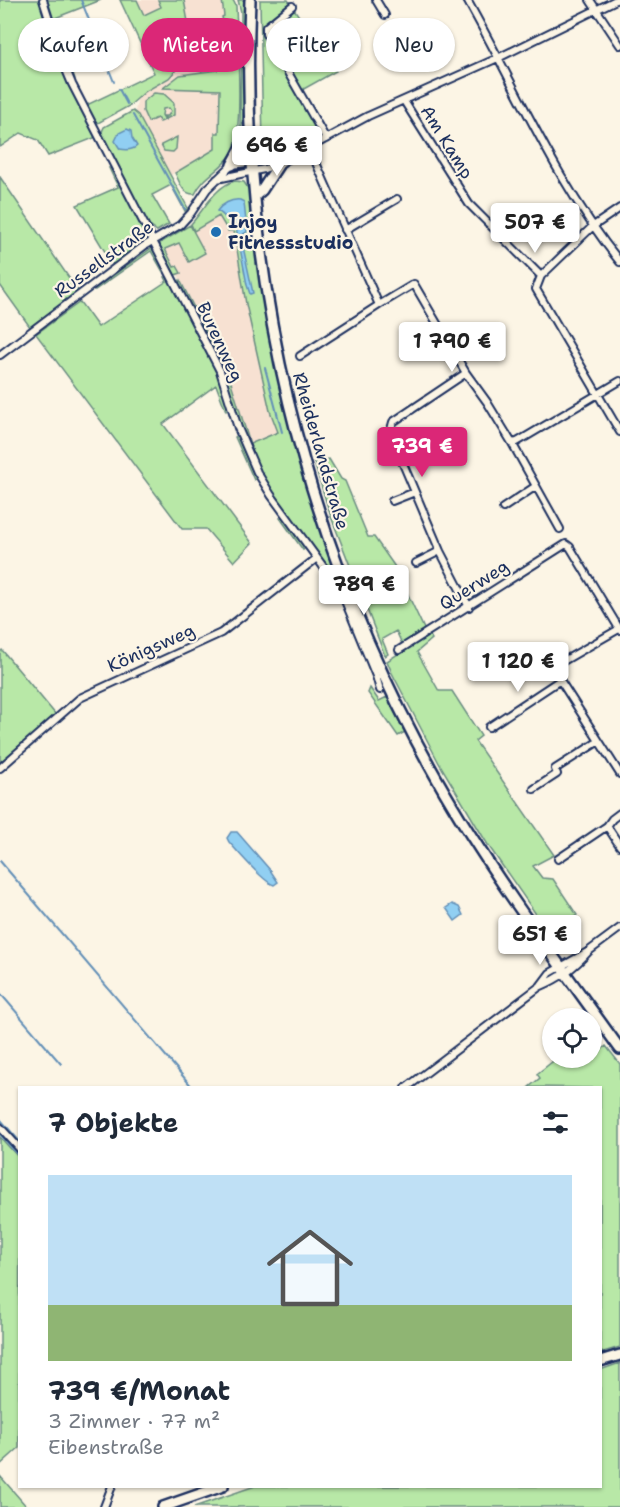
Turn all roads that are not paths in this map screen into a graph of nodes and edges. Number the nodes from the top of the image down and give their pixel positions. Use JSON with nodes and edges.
{"nodes":[{"id":1,"x":43,"y":0,"type":"edge"},
{"id":2,"x":250,"y":0,"type":"edge"},
{"id":3,"x":376,"y":0,"type":"edge"},
{"id":4,"x":467,"y":0,"type":"edge"},
{"id":5,"x":590,"y":0,"type":"edge"},
{"id":6,"x":616,"y":0,"type":"edge"},
{"id":7,"x":292,"y":6,"type":"dead end"},
{"id":8,"x":597,"y":11,"type":"junction"},
{"id":9,"x":385,"y":15,"type":"dead end"},
{"id":10,"x":620,"y":45,"type":"edge"},
{"id":11,"x":500,"y":57,"type":"junction"},
{"id":12,"x":404,"y":101,"type":"junction"},
{"id":13,"x":251,"y":135,"type":"junction"},
{"id":14,"x":326,"y":139,"type":"junction"},
{"id":15,"x":309,"y":147,"type":"junction"},
{"id":16,"x":291,"y":157,"type":"junction"},
{"id":17,"x":279,"y":164,"type":"junction"},
{"id":18,"x":232,"y":165,"type":"junction"},
{"id":19,"x":253,"y":167,"type":"junction"},
{"id":20,"x":217,"y":179,"type":"junction"},
{"id":21,"x":255,"y":196,"type":"junction"},
{"id":22,"x":397,"y":199,"type":"dead end"},
{"id":23,"x":620,"y":208,"type":"edge"},
{"id":24,"x":592,"y":227,"type":"junction"},
{"id":25,"x":345,"y":230,"type":"junction"},
{"id":26,"x":152,"y":241,"type":"junction"},
{"id":27,"x":620,"y":262,"type":"edge"},
{"id":28,"x":542,"y":276,"type":"junction"},
{"id":29,"x":379,"y":305,"type":"junction"},
{"id":30,"x":0,"y":355,"type":"edge"},
{"id":31,"x":300,"y":356,"type":"dead end"},
{"id":32,"x":466,"y":373,"type":"junction"},
{"id":33,"x":620,"y":381,"type":"edge"},
{"id":34,"x":598,"y":394,"type":"junction"},
{"id":35,"x":620,"y":432,"type":"edge"},
{"id":36,"x":512,"y":443,"type":"junction"},
{"id":37,"x":536,"y":486,"type":"junction"},
{"id":38,"x":415,"y":492,"type":"junction"},
{"id":39,"x":392,"y":501,"type":"dead end"},
{"id":40,"x":503,"y":508,"type":"dead end"},
{"id":41,"x":560,"y":529,"type":"dead end"},
{"id":42,"x":440,"y":551,"type":"junction"},
{"id":43,"x":316,"y":558,"type":"junction"},
{"id":44,"x":416,"y":563,"type":"dead end"},
{"id":45,"x":469,"y":607,"type":"junction"},
{"id":46,"x":619,"y":630,"type":"edge"},
{"id":47,"x":399,"y":650,"type":"dead end"},
{"id":48,"x":560,"y":680,"type":"junction"},
{"id":49,"x":380,"y":690,"type":"dead end"},
{"id":50,"x":489,"y":727,"type":"dead end"},
{"id":51,"x":599,"y":741,"type":"junction"},
{"id":52,"x":0,"y":768,"type":"edge"},
{"id":53,"x":620,"y":774,"type":"edge"},
{"id":54,"x":534,"y":789,"type":"dead end"},
{"id":55,"x":620,"y":813,"type":"edge"},
{"id":56,"x":607,"y":826,"type":"junction"},
{"id":57,"x":620,"y":846,"type":"edge"},
{"id":58,"x":558,"y":859,"type":"dead end"},
{"id":59,"x":620,"y":928,"type":"edge"},
{"id":60,"x":563,"y":970,"type":"junction"},
{"id":61,"x":620,"y":1049,"type":"edge"},
{"id":62,"x":409,"y":1086,"type":"edge"},
{"id":63,"x":0,"y":1127,"type":"edge"},
{"id":64,"x":18,"y":1147,"type":"edge"},
{"id":65,"x":620,"y":1355,"type":"edge"},
{"id":66,"x":602,"y":1360,"type":"edge"},
{"id":67,"x":111,"y":1488,"type":"edge"},
{"id":68,"x":217,"y":1488,"type":"edge"},
{"id":69,"x":104,"y":1507,"type":"edge"},
{"id":70,"x":163,"y":1507,"type":"edge"}],
"edges":[{"from":1,"to":26,"type":"street","name":"Burenweg"},
{"from":2,"to":13,"type":"main road","name":"Rheiderlandstraße"},
{"from":3,"to":9,"type":"street"},
{"from":4,"to":11,"type":"street"},
{"from":5,"to":8,"type":"street"},
{"from":6,"to":8,"type":"street"},
{"from":7,"to":14,"type":"street"},
{"from":8,"to":10,"type":"street"},
{"from":8,"to":11,"type":"street"},
{"from":11,"to":12,"type":"street"},
{"from":11,"to":24,"type":"street"},
{"from":12,"to":14,"type":"street"},
{"from":12,"to":28,"type":"street","name":"Am Kamp"},
{"from":13,"to":18,"type":"main road"},
{"from":13,"to":19,"type":"main road","name":"Rheiderlandstraße"},
{"from":14,"to":15,"type":"street"},
{"from":15,"to":16,"type":"street"},
{"from":15,"to":25,"type":"street"},
{"from":16,"to":17,"type":"street"},
{"from":16,"to":19,"type":"street"},
{"from":17,"to":19,"type":"street"},
{"from":17,"to":21,"type":"main road"},
{"from":18,"to":19,"type":"street"},
{"from":18,"to":20,"type":"street","name":"Russellstraße"},
{"from":19,"to":20,"type":"street"},
{"from":19,"to":21,"type":"main road","name":"Rheiderlandstraße"},
{"from":20,"to":26,"type":"street","name":"Russellstraße"},
{"from":21,"to":60,"type":"main road","name":"Rheiderlandstraße"},
{"from":22,"to":25,"type":"street"},
{"from":23,"to":24,"type":"street"},
{"from":24,"to":27,"type":"street"},
{"from":24,"to":28,"type":"street"},
{"from":25,"to":29,"type":"street"},
{"from":26,"to":30,"type":"street","name":"Russellstraße"},
{"from":26,"to":43,"type":"street","name":"Burenweg"},
{"from":28,"to":34,"type":"street"},
{"from":29,"to":31,"type":"street"},
{"from":29,"to":32,"type":"street"},
{"from":32,"to":36,"type":"street"},
{"from":32,"to":38,"type":"street"},
{"from":33,"to":34,"type":"street"},
{"from":34,"to":35,"type":"street"},
{"from":34,"to":36,"type":"street"},
{"from":36,"to":37,"type":"street"},
{"from":37,"to":40,"type":"street"},
{"from":37,"to":41,"type":"street"},
{"from":38,"to":39,"type":"street"},
{"from":38,"to":42,"type":"street"},
{"from":42,"to":44,"type":"street"},
{"from":42,"to":45,"type":"street"},
{"from":43,"to":49,"type":"street","name":"Burenweg"},
{"from":43,"to":52,"type":"street","name":"Königsweg"},
{"from":45,"to":46,"type":"street","name":"Querweg"},
{"from":45,"to":47,"type":"street","name":"Querweg"},
{"from":46,"to":48,"type":"street"},
{"from":48,"to":50,"type":"street"},
{"from":48,"to":51,"type":"street"},
{"from":51,"to":53,"type":"street"},
{"from":51,"to":54,"type":"street"},
{"from":55,"to":56,"type":"street"},
{"from":56,"to":57,"type":"street"},
{"from":56,"to":58,"type":"street"},
{"from":59,"to":60,"type":"street"},
{"from":60,"to":61,"type":"main road","name":"Rheiderlandstraße"},
{"from":60,"to":62,"type":"street"},
{"from":63,"to":64,"type":"street"},
{"from":65,"to":66,"type":"main road"},
{"from":67,"to":69,"type":"street"},
{"from":68,"to":70,"type":"main road"}]}
